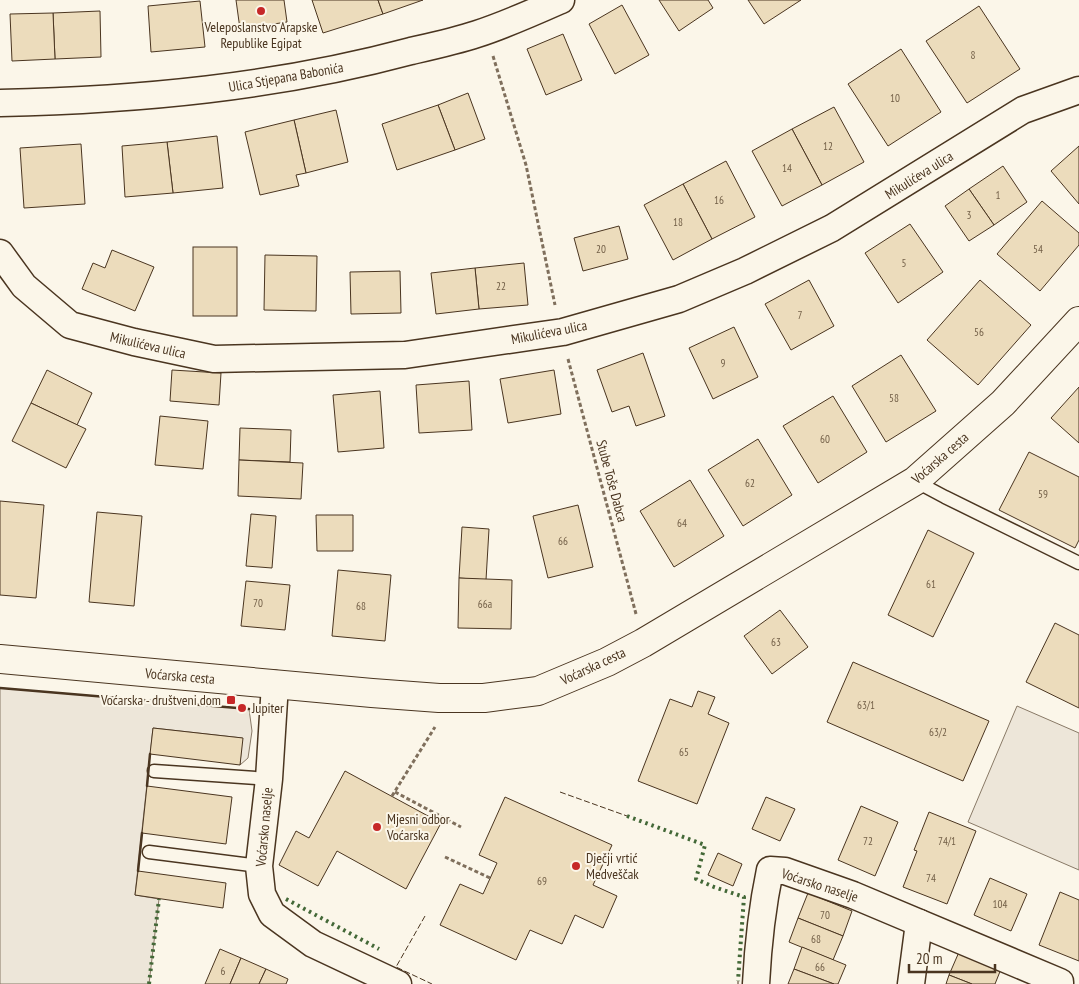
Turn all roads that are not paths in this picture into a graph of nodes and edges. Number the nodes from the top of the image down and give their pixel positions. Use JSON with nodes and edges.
{"nodes":[{"id":1,"x":561,"y":0,"type":"edge"},
{"id":2,"x":1079,"y":90,"type":"edge"},
{"id":3,"x":0,"y":103,"type":"edge"},
{"id":4,"x":0,"y":254,"type":"edge"},
{"id":5,"x":1079,"y":321,"type":"edge"},
{"id":6,"x":915,"y":481,"type":"junction"},
{"id":7,"x":1079,"y":563,"type":"edge"},
{"id":8,"x":0,"y":660,"type":"edge"},
{"id":9,"x":275,"y":684,"type":"junction"},
{"id":10,"x":154,"y":771,"type":"dead end"},
{"id":11,"x":269,"y":779,"type":"junction"},
{"id":12,"x":149,"y":852,"type":"dead end"},
{"id":13,"x":260,"y":866,"type":"junction"},
{"id":14,"x":919,"y":923,"type":"junction"},
{"id":15,"x":398,"y":984,"type":"edge"},
{"id":16,"x":756,"y":984,"type":"edge"},
{"id":17,"x":911,"y":984,"type":"edge"},
{"id":18,"x":1060,"y":984,"type":"edge"}],
"edges":[{"from":1,"to":3,"type":"street","name":"Ulica Stjepana Babonića"},
{"from":2,"to":4,"type":"street","name":"Mikulićeva ulica"},
{"from":5,"to":6,"type":"street","name":"Voćarska cesta"},
{"from":6,"to":7,"type":"lane"},
{"from":6,"to":9,"type":"street","name":"Voćarska cesta"},
{"from":8,"to":9,"type":"street","name":"Voćarska cesta"},
{"from":9,"to":11,"type":"street","name":"Voćarsko naselje"},
{"from":10,"to":11,"type":"lane"},
{"from":11,"to":13,"type":"street","name":"Voćarsko naselje"},
{"from":12,"to":13,"type":"lane"},
{"from":13,"to":15,"type":"street","name":"Voćarsko naselje"},
{"from":14,"to":16,"type":"street","name":"Voćarsko naselje"},
{"from":14,"to":17,"type":"street"},
{"from":14,"to":18,"type":"street","name":"Voćarsko naselje"}]}
